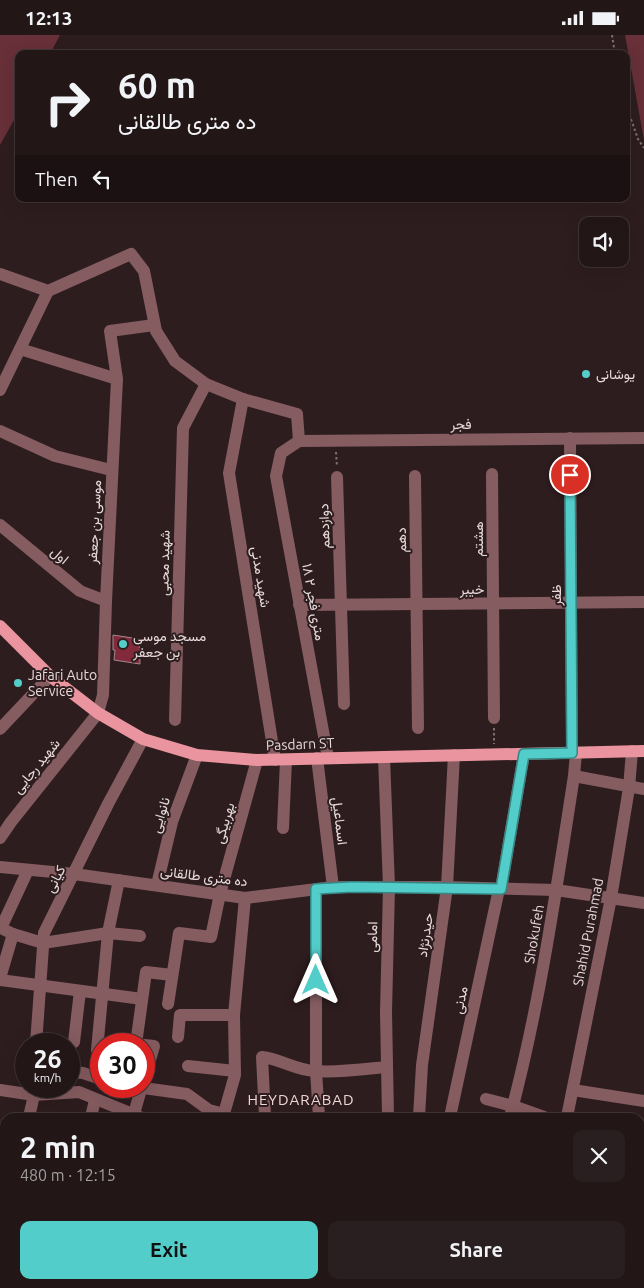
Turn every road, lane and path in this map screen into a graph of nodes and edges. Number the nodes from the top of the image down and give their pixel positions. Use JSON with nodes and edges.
{"nodes":[{"id":1,"x":612,"y":35,"type":"edge"},
{"id":2,"x":614,"y":50,"type":"edge"},
{"id":3,"x":630,"y":116,"type":"edge"},
{"id":4,"x":644,"y":148,"type":"edge"},
{"id":5,"x":2,"y":278,"type":"edge"},
{"id":6,"x":48,"y":291,"type":"junction"},
{"id":7,"x":154,"y":325,"type":"junction"},
{"id":8,"x":20,"y":349,"type":"junction"},
{"id":9,"x":117,"y":379,"type":"junction"},
{"id":10,"x":206,"y":384,"type":"junction"},
{"id":11,"x":0,"y":390,"type":"edge"},
{"id":12,"x":243,"y":399,"type":"junction"},
{"id":13,"x":0,"y":431,"type":"edge"},
{"id":14,"x":570,"y":438,"type":"junction"},
{"id":15,"x":644,"y":438,"type":"edge"},
{"id":16,"x":299,"y":441,"type":"junction"},
{"id":17,"x":335,"y":441,"type":"junction"},
{"id":18,"x":111,"y":471,"type":"junction"},
{"id":19,"x":492,"y":474,"type":"dead end"},
{"id":20,"x":415,"y":476,"type":"dead end"},
{"id":21,"x":337,"y":477,"type":"joint"},
{"id":22,"x":0,"y":525,"type":"edge"},
{"id":23,"x":106,"y":601,"type":"junction"},
{"id":24,"x":644,"y":602,"type":"edge"},
{"id":25,"x":493,"y":603,"type":"junction"},
{"id":26,"x":571,"y":603,"type":"junction"},
{"id":27,"x":417,"y":604,"type":"junction"},
{"id":28,"x":299,"y":605,"type":"junction"},
{"id":29,"x":341,"y":605,"type":"junction"},
{"id":30,"x":2,"y":631,"type":"edge"},
{"id":31,"x":50,"y":676,"type":"junction"},
{"id":32,"x":344,"y":704,"type":"dead end"},
{"id":33,"x":98,"y":713,"type":"junction"},
{"id":34,"x":494,"y":719,"type":"joint"},
{"id":35,"x":175,"y":720,"type":"dead end"},
{"id":36,"x":418,"y":728,"type":"dead end"},
{"id":37,"x":0,"y":729,"type":"edge"},
{"id":38,"x":142,"y":739,"type":"junction"},
{"id":39,"x":638,"y":751,"type":"edge"},
{"id":40,"x":574,"y":753,"type":"junction"},
{"id":41,"x":494,"y":754,"type":"junction"},
{"id":42,"x":524,"y":754,"type":"junction"},
{"id":43,"x":197,"y":755,"type":"junction"},
{"id":44,"x":454,"y":755,"type":"junction"},
{"id":45,"x":384,"y":757,"type":"junction"},
{"id":46,"x":322,"y":758,"type":"junction"},
{"id":47,"x":257,"y":760,"type":"junction"},
{"id":48,"x":280,"y":760,"type":"junction"},
{"id":49,"x":574,"y":776,"type":"junction"},
{"id":50,"x":629,"y":788,"type":"junction"},
{"id":51,"x":644,"y":789,"type":"edge"},
{"id":52,"x":283,"y":828,"type":"dead end"},
{"id":53,"x":0,"y":838,"type":"edge"},
{"id":54,"x":0,"y":867,"type":"edge"},
{"id":55,"x":28,"y":870,"type":"junction"},
{"id":56,"x":74,"y":874,"type":"junction"},
{"id":57,"x":119,"y":880,"type":"junction"},
{"id":58,"x":157,"y":885,"type":"junction"},
{"id":59,"x":333,"y":887,"type":"junction"},
{"id":60,"x":389,"y":887,"type":"junction"},
{"id":61,"x":447,"y":887,"type":"junction"},
{"id":62,"x":316,"y":889,"type":"junction"},
{"id":63,"x":500,"y":889,"type":"junction"},
{"id":64,"x":556,"y":890,"type":"junction"},
{"id":65,"x":220,"y":893,"type":"junction"},
{"id":66,"x":245,"y":898,"type":"junction"},
{"id":67,"x":610,"y":898,"type":"junction"},
{"id":68,"x":644,"y":903,"type":"edge"},
{"id":69,"x":108,"y":933,"type":"junction"},
{"id":70,"x":13,"y":934,"type":"junction"},
{"id":71,"x":140,"y":936,"type":"dead end"},
{"id":72,"x":43,"y":943,"type":"junction"},
{"id":73,"x":172,"y":975,"type":"junction"},
{"id":74,"x":0,"y":979,"type":"edge"},
{"id":75,"x":40,"y":985,"type":"junction"},
{"id":76,"x":80,"y":991,"type":"junction"},
{"id":77,"x":102,"y":993,"type":"junction"},
{"id":78,"x":142,"y":999,"type":"junction"},
{"id":79,"x":168,"y":1004,"type":"dead end"},
{"id":80,"x":234,"y":1015,"type":"junction"},
{"id":81,"x":37,"y":1033,"type":"edge"},
{"id":82,"x":75,"y":1033,"type":"edge"},
{"id":83,"x":98,"y":1033,"type":"edge"},
{"id":84,"x":137,"y":1033,"type":"edge"},
{"id":85,"x":178,"y":1037,"type":"dead end"},
{"id":86,"x":188,"y":1066,"type":"dead end"},
{"id":87,"x":387,"y":1067,"type":"junction"},
{"id":88,"x":235,"y":1071,"type":"junction"},
{"id":89,"x":316,"y":1071,"type":"junction"},
{"id":90,"x":155,"y":1087,"type":"edge"},
{"id":91,"x":0,"y":1090,"type":"edge"},
{"id":92,"x":573,"y":1091,"type":"junction"},
{"id":93,"x":15,"y":1092,"type":"edge"},
{"id":94,"x":80,"y":1093,"type":"edge"},
{"id":95,"x":33,"y":1098,"type":"edge"},
{"id":96,"x":140,"y":1098,"type":"edge"},
{"id":97,"x":96,"y":1099,"type":"junction"},
{"id":98,"x":486,"y":1099,"type":"dead end"},
{"id":99,"x":644,"y":1101,"type":"edge"},
{"id":100,"x":511,"y":1112,"type":"edge"},
{"id":101,"x":30,"y":1113,"type":"edge"},
{"id":102,"x":92,"y":1113,"type":"edge"},
{"id":103,"x":127,"y":1113,"type":"edge"},
{"id":104,"x":137,"y":1113,"type":"edge"},
{"id":105,"x":216,"y":1113,"type":"edge"},
{"id":106,"x":225,"y":1113,"type":"edge"},
{"id":107,"x":265,"y":1113,"type":"edge"},
{"id":108,"x":319,"y":1113,"type":"edge"},
{"id":109,"x":388,"y":1113,"type":"edge"},
{"id":110,"x":419,"y":1113,"type":"edge"},
{"id":111,"x":451,"y":1113,"type":"edge"},
{"id":112,"x":569,"y":1113,"type":"edge"}],
"edges":[{"from":1,"to":2,"type":"path"},
{"from":3,"to":4,"type":"path"},
{"from":5,"to":6,"type":"street"},
{"from":6,"to":7,"type":"street"},
{"from":6,"to":8,"type":"street"},
{"from":7,"to":9,"type":"street","name":"موسی بن جعفر"},
{"from":7,"to":10,"type":"street"},
{"from":8,"to":9,"type":"street"},
{"from":8,"to":11,"type":"street"},
{"from":9,"to":18,"type":"street","name":"موسی بن جعفر"},
{"from":10,"to":12,"type":"street"},
{"from":10,"to":35,"type":"street","name":"شهید محبی"},
{"from":12,"to":16,"type":"street"},
{"from":12,"to":48,"type":"street","name":"شهید مدنی"},
{"from":13,"to":18,"type":"street"},
{"from":14,"to":15,"type":"street","name":"فجر"},
{"from":14,"to":17,"type":"street","name":"فجر"},
{"from":14,"to":26,"type":"street","name":"ظفر"},
{"from":16,"to":17,"type":"street","name":"فجر"},
{"from":16,"to":28,"type":"street","name":"۱۸ متری فجر ۲"},
{"from":17,"to":21,"type":"path"},
{"from":18,"to":23,"type":"street","name":"موسی بن جعفر"},
{"from":19,"to":25,"type":"street","name":"هشتم"},
{"from":20,"to":27,"type":"street","name":"دهم"},
{"from":21,"to":29,"type":"street","name":"دوازدهم"},
{"from":22,"to":23,"type":"street","name":"اول"},
{"from":23,"to":33,"type":"street","name":"موسی بن جعفر"},
{"from":24,"to":26,"type":"street","name":"خیبر"},
{"from":25,"to":26,"type":"street","name":"خیبر"},
{"from":25,"to":27,"type":"street","name":"خیبر"},
{"from":25,"to":34,"type":"street","name":"هشتم"},
{"from":26,"to":40,"type":"street","name":"ظفر"},
{"from":27,"to":29,"type":"street","name":"خیبر"},
{"from":27,"to":36,"type":"street","name":"دهم"},
{"from":28,"to":29,"type":"street","name":"خیبر"},
{"from":28,"to":46,"type":"street","name":"۱۸ متری فجر ۲"},
{"from":29,"to":32,"type":"street","name":"دوازدهم"},
{"from":30,"to":31,"type":"main road","name":"Pasdarn ST"},
{"from":31,"to":33,"type":"main road","name":"Pasdarn ST"},
{"from":31,"to":37,"type":"street"},
{"from":33,"to":38,"type":"main road","name":"Pasdarn ST"},
{"from":33,"to":53,"type":"street","name":"شهید رجایی"},
{"from":34,"to":41,"type":"path"},
{"from":38,"to":43,"type":"main road","name":"Pasdarn ST"},
{"from":38,"to":56,"type":"street","name":"کیانی"},
{"from":39,"to":40,"type":"main road","name":"Pasdarn ST"},
{"from":39,"to":50,"type":"street","name":"Shahid Purahmad"},
{"from":40,"to":42,"type":"main road","name":"Pasdarn ST"},
{"from":40,"to":49,"type":"street","name":"Shokufeh"},
{"from":41,"to":42,"type":"main road","name":"Pasdarn ST"},
{"from":41,"to":44,"type":"main road","name":"Pasdarn ST"},
{"from":42,"to":63,"type":"street","name":"مدنی"},
{"from":43,"to":47,"type":"main road","name":"Pasdarn ST"},
{"from":43,"to":58,"type":"street","name":"نانوایی"},
{"from":44,"to":45,"type":"main road","name":"Pasdarn ST"},
{"from":44,"to":61,"type":"street","name":"حیدرنژاد"},
{"from":45,"to":46,"type":"main road","name":"Pasdarn ST"},
{"from":45,"to":60,"type":"street","name":"امامی"},
{"from":46,"to":48,"type":"main road","name":"Pasdarn ST"},
{"from":46,"to":59,"type":"street","name":"اسماعیل"},
{"from":47,"to":48,"type":"main road","name":"Pasdarn ST"},
{"from":47,"to":65,"type":"street","name":"بهربیگی"},
{"from":48,"to":52,"type":"street","name":"شهید مدنی"},
{"from":49,"to":50,"type":"street"},
{"from":49,"to":64,"type":"street","name":"Shokufeh"},
{"from":50,"to":51,"type":"street"},
{"from":50,"to":67,"type":"street","name":"Shahid Purahmad"},
{"from":54,"to":55,"type":"street","name":"ده متری طالقانی"},
{"from":55,"to":56,"type":"street","name":"ده متری طالقانی"},
{"from":55,"to":70,"type":"street"},
{"from":56,"to":57,"type":"street","name":"ده متری طالقانی"},
{"from":56,"to":72,"type":"street","name":"کیانی"},
{"from":57,"to":58,"type":"street","name":"ده متری طالقانی"},
{"from":57,"to":69,"type":"street"},
{"from":58,"to":65,"type":"street","name":"ده متری طالقانی"},
{"from":59,"to":60,"type":"street","name":"ده متری طالقانی"},
{"from":59,"to":62,"type":"street","name":"ده متری طالقانی"},
{"from":60,"to":61,"type":"street","name":"ده متری طالقانی"},
{"from":60,"to":87,"type":"street","name":"امامی"},
{"from":61,"to":63,"type":"street","name":"ده متری طالقانی"},
{"from":61,"to":110,"type":"street","name":"حیدرنژاد"},
{"from":62,"to":66,"type":"street","name":"ده متری طالقانی"},
{"from":62,"to":89,"type":"street"},
{"from":63,"to":64,"type":"street","name":"ده متری طالقانی"},
{"from":63,"to":111,"type":"street","name":"مدنی"},
{"from":64,"to":67,"type":"street","name":"ده متری طالقانی"},
{"from":64,"to":100,"type":"street","name":"Shokufeh"},
{"from":65,"to":66,"type":"street","name":"ده متری طالقانی"},
{"from":65,"to":73,"type":"street","name":"بهربیگی"},
{"from":66,"to":80,"type":"street"},
{"from":67,"to":68,"type":"street","name":"ده متری طالقانی"},
{"from":67,"to":92,"type":"street","name":"Shahid Purahmad"},
{"from":69,"to":71,"type":"street"},
{"from":69,"to":72,"type":"street"},
{"from":69,"to":77,"type":"street"},
{"from":70,"to":72,"type":"street"},
{"from":70,"to":74,"type":"street"},
{"from":72,"to":75,"type":"street","name":"کیانی"},
{"from":73,"to":78,"type":"street"},
{"from":73,"to":79,"type":"street"},
{"from":74,"to":75,"type":"street"},
{"from":75,"to":76,"type":"street"},
{"from":75,"to":81,"type":"street","name":"کیانی"},
{"from":76,"to":77,"type":"street"},
{"from":76,"to":82,"type":"street"},
{"from":77,"to":78,"type":"street"},
{"from":77,"to":83,"type":"street"},
{"from":78,"to":84,"type":"street"},
{"from":80,"to":85,"type":"street"},
{"from":80,"to":88,"type":"street"},
{"from":86,"to":88,"type":"street"},
{"from":87,"to":89,"type":"street"},
{"from":87,"to":109,"type":"street","name":"امامی"},
{"from":88,"to":106,"type":"street"},
{"from":89,"to":107,"type":"street"},
{"from":89,"to":108,"type":"street"},
{"from":90,"to":105,"type":"street"},
{"from":91,"to":93,"type":"street"},
{"from":92,"to":99,"type":"street"},
{"from":92,"to":112,"type":"street","name":"Shahid Purahmad"},
{"from":94,"to":97,"type":"street"},
{"from":95,"to":101,"type":"street"},
{"from":96,"to":104,"type":"street"},
{"from":97,"to":102,"type":"street"},
{"from":97,"to":103,"type":"street"},
{"from":98,"to":100,"type":"street"}]}
